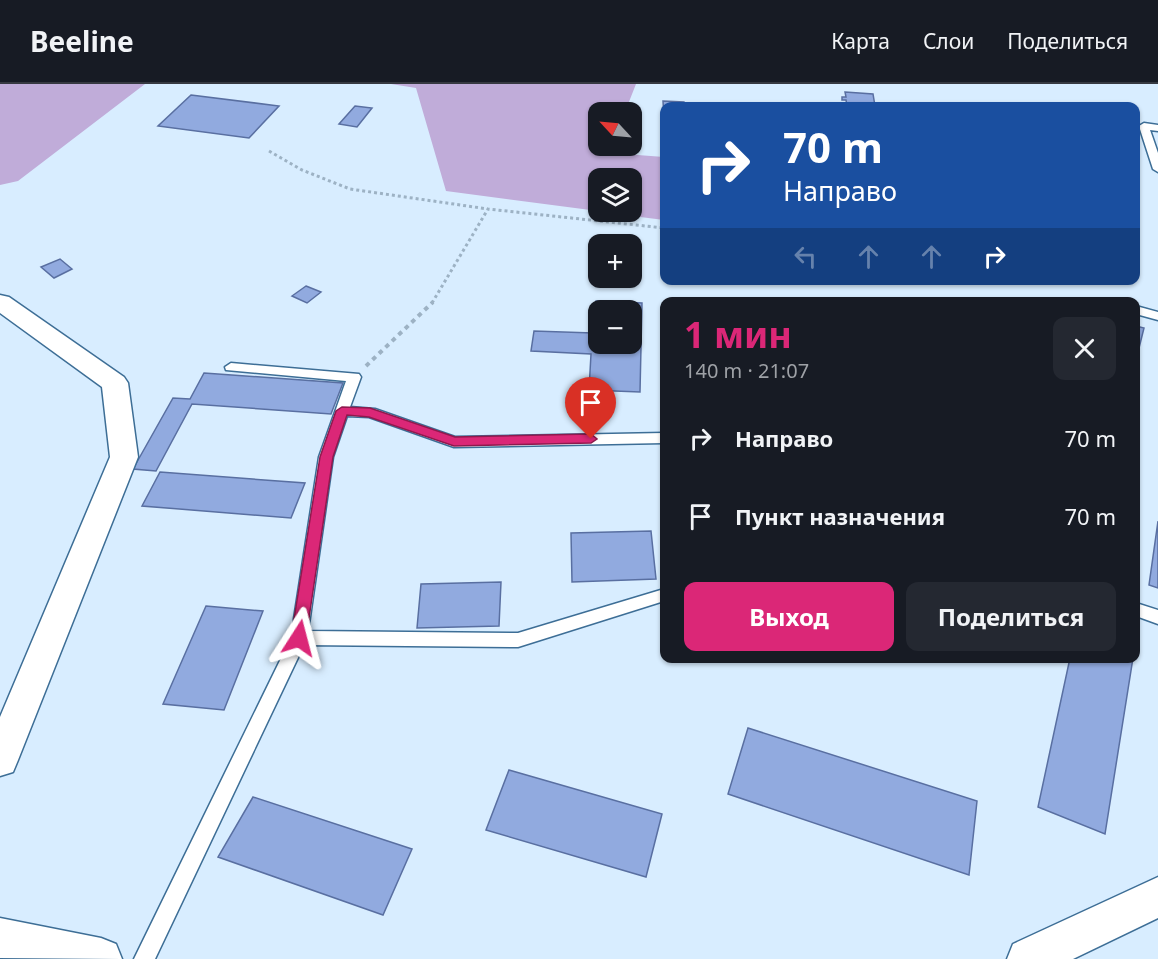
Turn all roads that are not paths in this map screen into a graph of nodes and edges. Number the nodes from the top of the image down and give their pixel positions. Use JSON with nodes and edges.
{"nodes":[{"id":1,"x":1158,"y":128,"type":"edge"},
{"id":2,"x":1158,"y":169,"type":"edge"},
{"id":3,"x":0,"y":303,"type":"edge"},
{"id":4,"x":1140,"y":311,"type":"edge"},
{"id":5,"x":1158,"y":316,"type":"edge"},
{"id":6,"x":231,"y":367,"type":"dead end"},
{"id":7,"x":342,"y":411,"type":"junction"},
{"id":8,"x":660,"y":438,"type":"edge"},
{"id":9,"x":660,"y":596,"type":"edge"},
{"id":10,"x":1140,"y":611,"type":"edge"},
{"id":11,"x":1158,"y":617,"type":"edge"},
{"id":12,"x":299,"y":638,"type":"junction"},
{"id":13,"x":0,"y":760,"type":"edge"},
{"id":14,"x":1158,"y":897,"type":"edge"},
{"id":15,"x":0,"y":938,"type":"edge"},
{"id":16,"x":101,"y":959,"type":"edge"},
{"id":17,"x":144,"y":959,"type":"edge"},
{"id":18,"x":1028,"y":959,"type":"edge"}],
"edges":[{"from":1,"to":2,"type":"lane"},
{"from":3,"to":13,"type":"street"},
{"from":4,"to":5,"type":"lane"},
{"from":6,"to":7,"type":"lane"},
{"from":7,"to":8,"type":"lane"},
{"from":7,"to":12,"type":"lane"},
{"from":9,"to":12,"type":"lane"},
{"from":10,"to":11,"type":"lane"},
{"from":12,"to":17,"type":"lane"},
{"from":14,"to":18,"type":"street"},
{"from":15,"to":16,"type":"street"}]}
